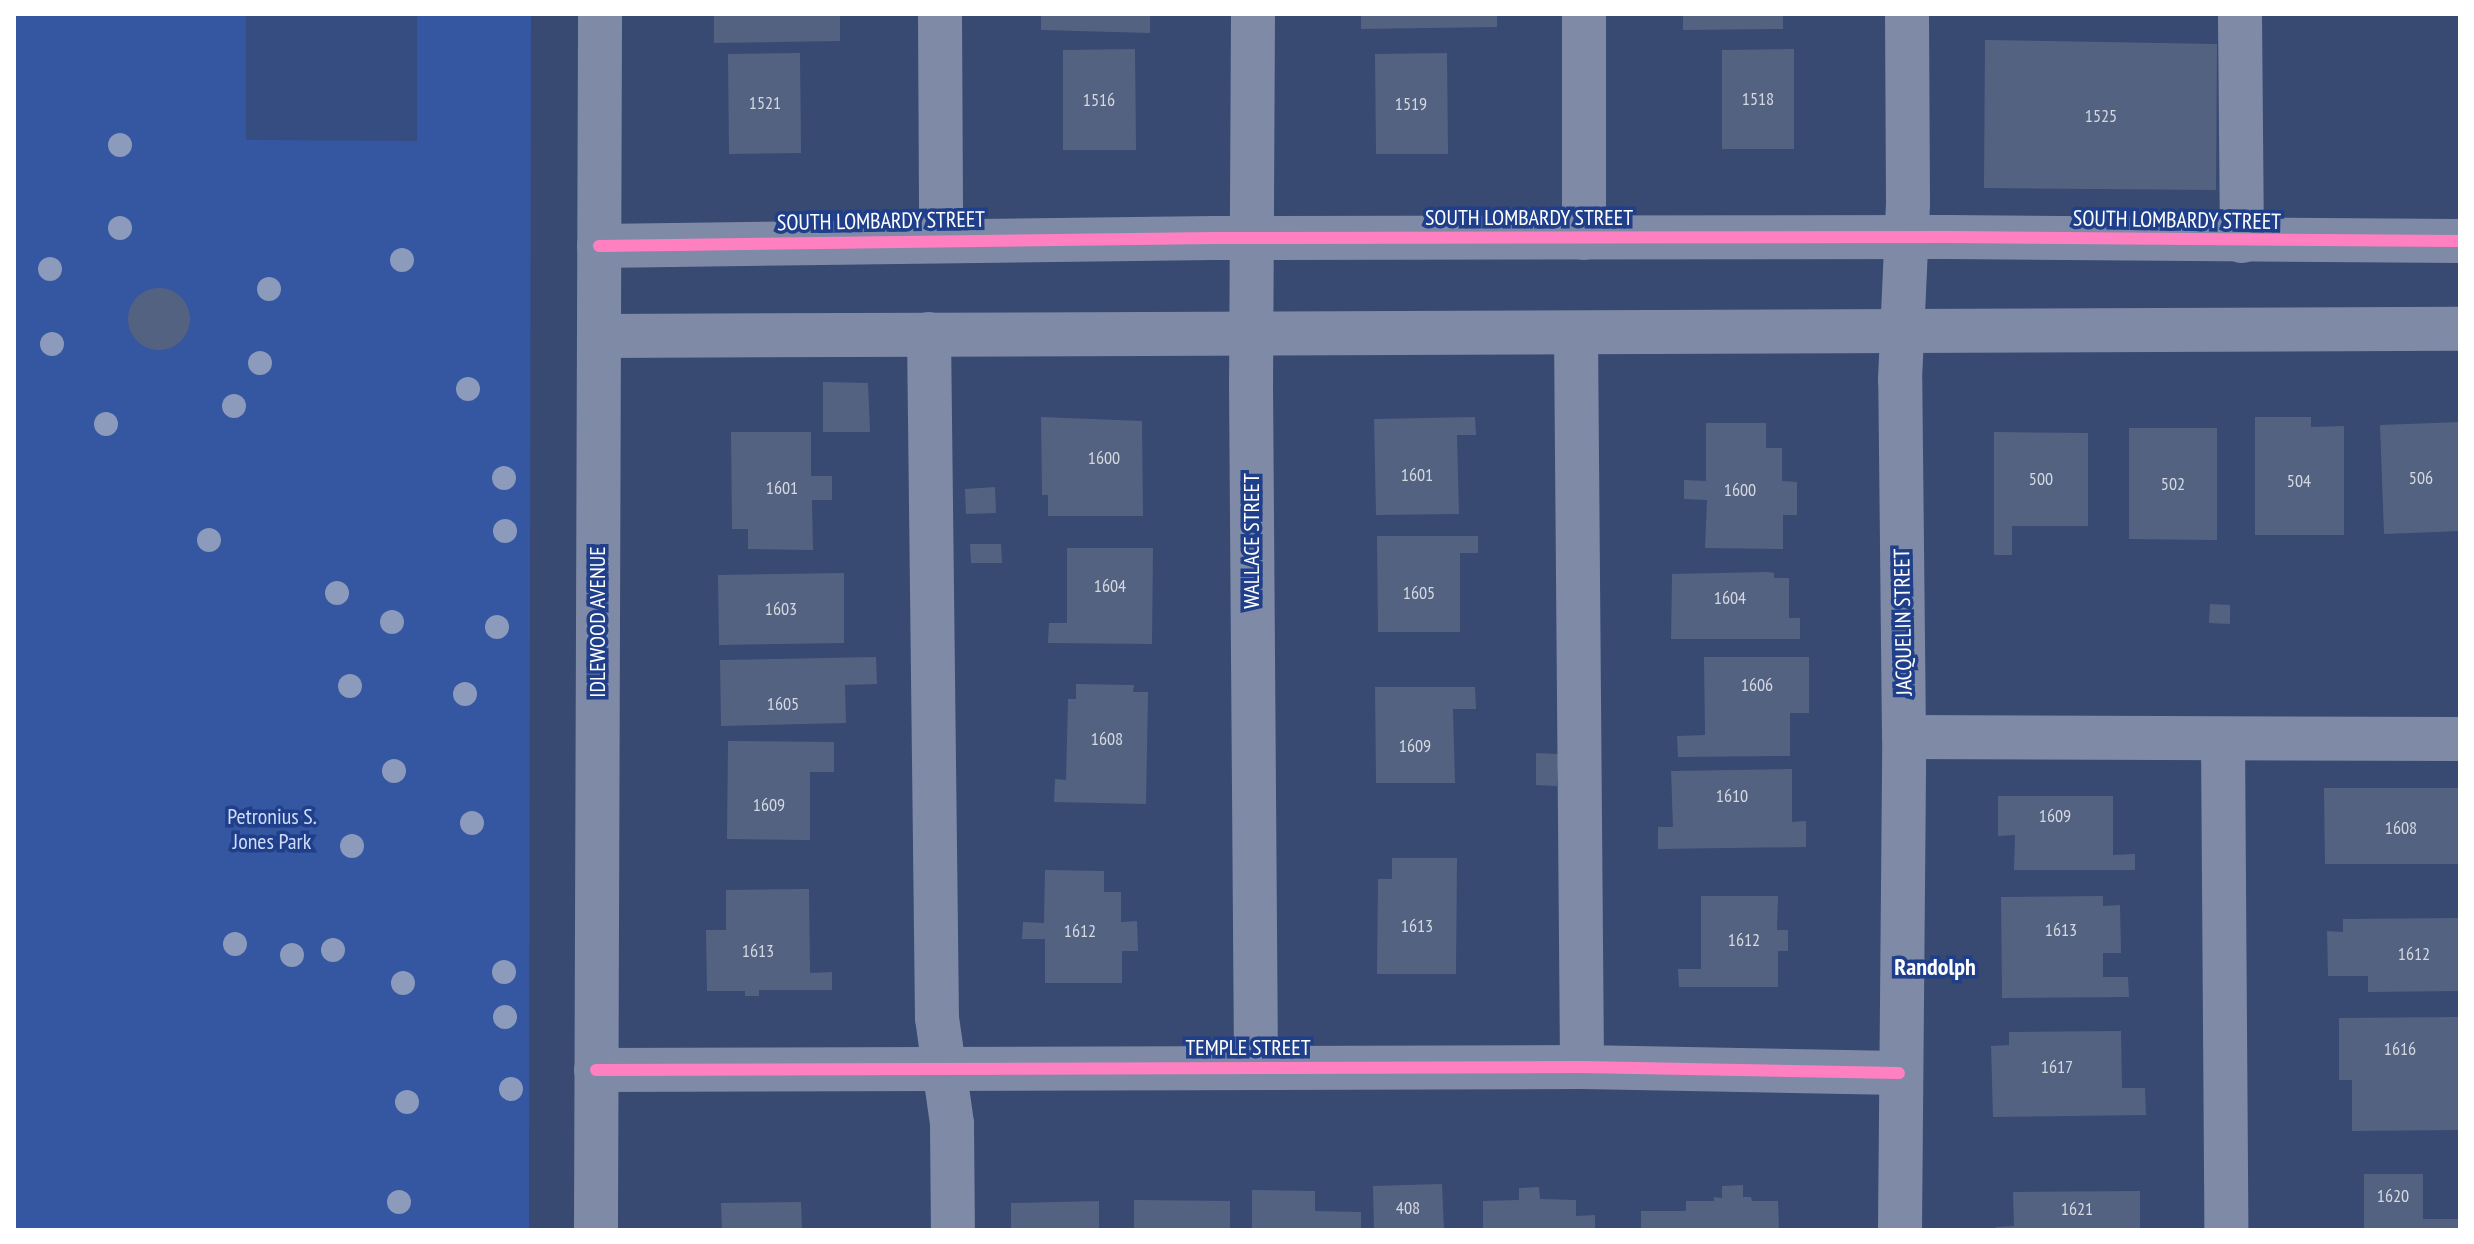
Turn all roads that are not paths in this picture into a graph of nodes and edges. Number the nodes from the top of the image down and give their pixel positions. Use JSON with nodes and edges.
{"nodes":[{"id":1,"x":600,"y":14,"type":"edge"},
{"id":2,"x":940,"y":14,"type":"edge"},
{"id":3,"x":1253,"y":14,"type":"edge"},
{"id":4,"x":1584,"y":14,"type":"edge"},
{"id":5,"x":1907,"y":14,"type":"edge"},
{"id":6,"x":2240,"y":14,"type":"edge"},
{"id":7,"x":1906,"y":237,"type":"junction"},
{"id":8,"x":1252,"y":238,"type":"junction"},
{"id":9,"x":1584,"y":238,"type":"junction"},
{"id":10,"x":941,"y":239,"type":"junction"},
{"id":11,"x":2242,"y":241,"type":"junction"},
{"id":12,"x":2460,"y":241,"type":"edge"},
{"id":13,"x":599,"y":246,"type":"junction"},
{"id":14,"x":2460,"y":329,"type":"edge"},
{"id":15,"x":1902,"y":331,"type":"junction"},
{"id":16,"x":1576,"y":333,"type":"junction"},
{"id":17,"x":929,"y":334,"type":"junction"},
{"id":18,"x":1251,"y":334,"type":"junction"},
{"id":19,"x":599,"y":336,"type":"junction"},
{"id":20,"x":1904,"y":737,"type":"junction"},
{"id":21,"x":2460,"y":739,"type":"edge"},
{"id":22,"x":2223,"y":740,"type":"junction"},
{"id":23,"x":1256,"y":1067,"type":"junction"},
{"id":24,"x":1582,"y":1067,"type":"junction"},
{"id":25,"x":596,"y":1070,"type":"junction"},
{"id":26,"x":945,"y":1071,"type":"junction"},
{"id":27,"x":1899,"y":1073,"type":"junction"},
{"id":28,"x":596,"y":1230,"type":"edge"},
{"id":29,"x":953,"y":1230,"type":"edge"},
{"id":30,"x":1900,"y":1230,"type":"edge"},
{"id":31,"x":2226,"y":1230,"type":"edge"}],
"edges":[{"from":1,"to":13,"type":"street","name":"IDLEWOOD AVENUE"},
{"from":2,"to":10,"type":"street"},
{"from":3,"to":8,"type":"street","name":"WALLACE STREET"},
{"from":4,"to":9,"type":"street"},
{"from":5,"to":7,"type":"street","name":"JACQUELIN STREET"},
{"from":6,"to":11,"type":"street"},
{"from":7,"to":9,"type":"street","name":"SOUTH LOMBARDY STREET"},
{"from":7,"to":11,"type":"street","name":"SOUTH LOMBARDY STREET"},
{"from":7,"to":15,"type":"street","name":"JACQUELIN STREET"},
{"from":8,"to":9,"type":"street","name":"SOUTH LOMBARDY STREET"},
{"from":8,"to":10,"type":"street","name":"SOUTH LOMBARDY STREET"},
{"from":8,"to":18,"type":"street","name":"WALLACE STREET"},
{"from":10,"to":13,"type":"street","name":"SOUTH LOMBARDY STREET"},
{"from":11,"to":12,"type":"street","name":"SOUTH LOMBARDY STREET"},
{"from":13,"to":19,"type":"street","name":"IDLEWOOD AVENUE"},
{"from":14,"to":15,"type":"street"},
{"from":15,"to":16,"type":"street"},
{"from":15,"to":20,"type":"street","name":"JACQUELIN STREET"},
{"from":16,"to":18,"type":"street"},
{"from":16,"to":24,"type":"street"},
{"from":17,"to":18,"type":"street"},
{"from":17,"to":19,"type":"street"},
{"from":17,"to":26,"type":"street"},
{"from":18,"to":23,"type":"street","name":"WALLACE STREET"},
{"from":19,"to":25,"type":"street","name":"IDLEWOOD AVENUE"},
{"from":20,"to":22,"type":"street"},
{"from":20,"to":27,"type":"street","name":"JACQUELIN STREET"},
{"from":21,"to":22,"type":"street"},
{"from":22,"to":31,"type":"street"},
{"from":23,"to":24,"type":"street","name":"TEMPLE STREET"},
{"from":23,"to":26,"type":"street","name":"TEMPLE STREET"},
{"from":24,"to":27,"type":"street","name":"TEMPLE STREET"},
{"from":25,"to":26,"type":"street","name":"TEMPLE STREET"},
{"from":25,"to":28,"type":"street","name":"IDLEWOOD AVENUE"},
{"from":26,"to":29,"type":"street"},
{"from":27,"to":30,"type":"street","name":"JACQUELIN STREET"}]}
